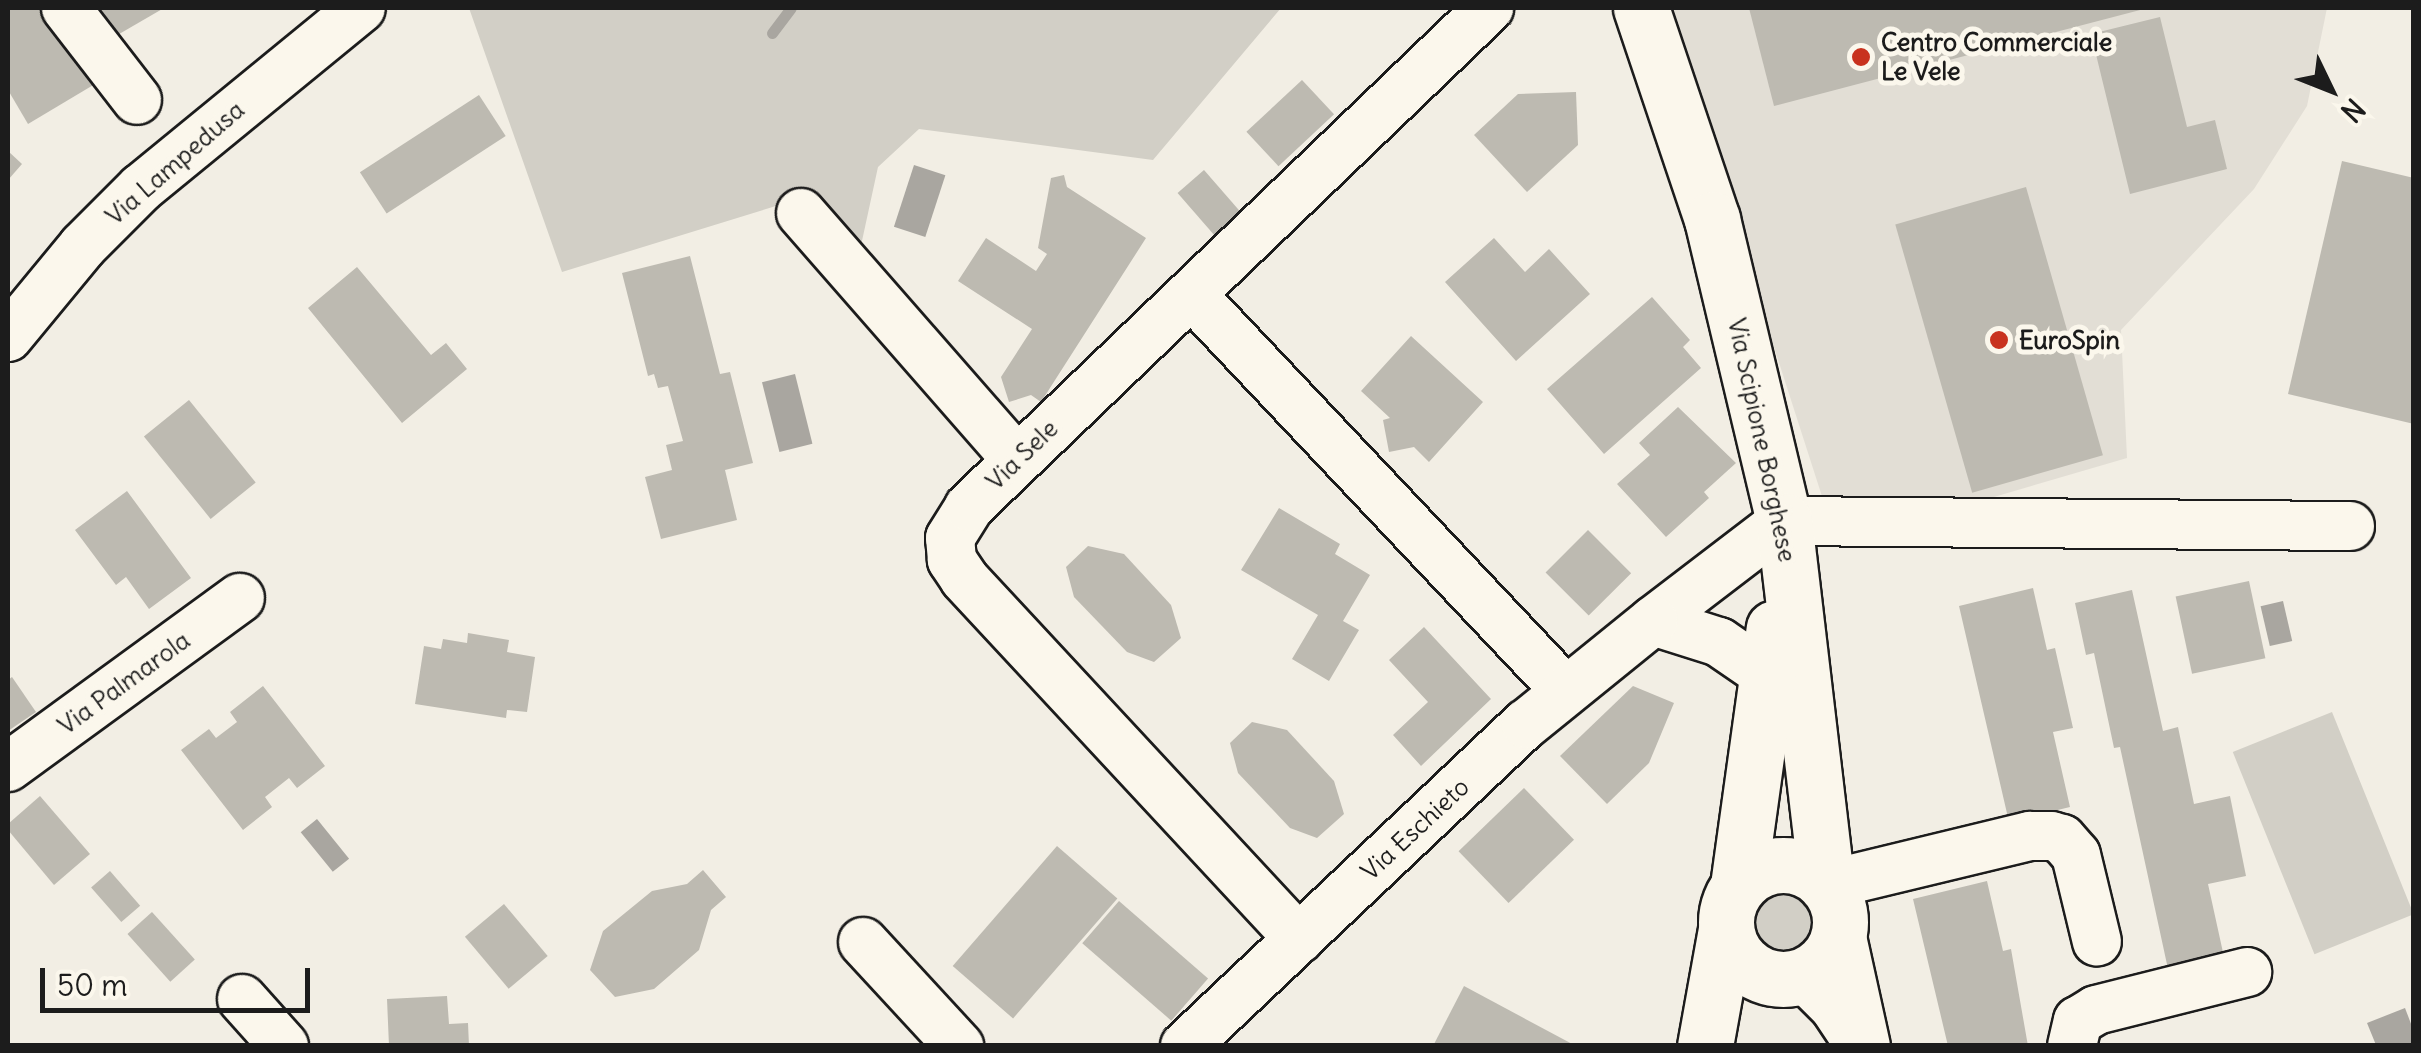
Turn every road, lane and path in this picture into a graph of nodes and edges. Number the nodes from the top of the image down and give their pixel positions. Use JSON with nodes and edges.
{"nodes":[{"id":1,"x":66,"y":8,"type":"edge"},
{"id":2,"x":362,"y":8,"type":"edge"},
{"id":3,"x":1490,"y":8,"type":"edge"},
{"id":4,"x":1642,"y":8,"type":"edge"},
{"id":5,"x":138,"y":100,"type":"dead end"},
{"id":6,"x":801,"y":214,"type":"dead end"},
{"id":7,"x":1191,"y":294,"type":"junction"},
{"id":8,"x":8,"y":337,"type":"edge"},
{"id":9,"x":1017,"y":460,"type":"junction"},
{"id":10,"x":1784,"y":521,"type":"junction"},
{"id":11,"x":2350,"y":526,"type":"dead end"},
{"id":12,"x":240,"y":598,"type":"dead end"},
{"id":13,"x":1653,"y":621,"type":"junction"},
{"id":14,"x":1770,"y":677,"type":"junction"},
{"id":15,"x":1565,"y":690,"type":"junction"},
{"id":16,"x":8,"y":767,"type":"edge"},
{"id":17,"x":1834,"y":906,"type":"junction"},
{"id":18,"x":1732,"y":908,"type":"junction"},
{"id":19,"x":1299,"y":938,"type":"junction"},
{"id":20,"x":864,"y":942,"type":"dead end"},
{"id":21,"x":2097,"y":942,"type":"dead end"},
{"id":22,"x":2247,"y":972,"type":"dead end"},
{"id":23,"x":1786,"y":977,"type":"junction"},
{"id":24,"x":242,"y":999,"type":"dead end"},
{"id":25,"x":284,"y":1046,"type":"edge"},
{"id":26,"x":959,"y":1046,"type":"edge"},
{"id":27,"x":1185,"y":1046,"type":"edge"},
{"id":28,"x":1706,"y":1046,"type":"edge"},
{"id":29,"x":1863,"y":1046,"type":"edge"},
{"id":30,"x":2072,"y":1046,"type":"edge"}],
"edges":[{"from":1,"to":5,"type":"street"},
{"from":2,"to":8,"type":"street","name":"Via Lampedusa"},
{"from":3,"to":7,"type":"street","name":"Via Sele"},
{"from":4,"to":10,"type":"main road","name":"Via Scipione Borghese"},
{"from":6,"to":9,"type":"street"},
{"from":7,"to":9,"type":"street","name":"Via Sele"},
{"from":7,"to":15,"type":"street"},
{"from":9,"to":19,"type":"street","name":"Via Sele"},
{"from":10,"to":11,"type":"street"},
{"from":10,"to":13,"type":"street","name":"Via Eschieto"},
{"from":10,"to":14,"type":"main road"},
{"from":10,"to":17,"type":"main road","name":"Via Scipione Borghese"},
{"from":12,"to":16,"type":"street","name":"Via Palmarola"},
{"from":13,"to":14,"type":"street"},
{"from":13,"to":15,"type":"street","name":"Via Eschieto"},
{"from":14,"to":18,"type":"main road"},
{"from":15,"to":19,"type":"street","name":"Via Eschieto"},
{"from":17,"to":18,"type":"main road"},
{"from":17,"to":21,"type":"street"},
{"from":17,"to":23,"type":"main road"},
{"from":17,"to":29,"type":"street"},
{"from":18,"to":23,"type":"main road"},
{"from":18,"to":28,"type":"main road"},
{"from":19,"to":27,"type":"street","name":"Via Eschieto"},
{"from":20,"to":26,"type":"street"},
{"from":22,"to":30,"type":"street"},
{"from":23,"to":28,"type":"main road"},
{"from":23,"to":29,"type":"street"},
{"from":24,"to":25,"type":"street"}]}
